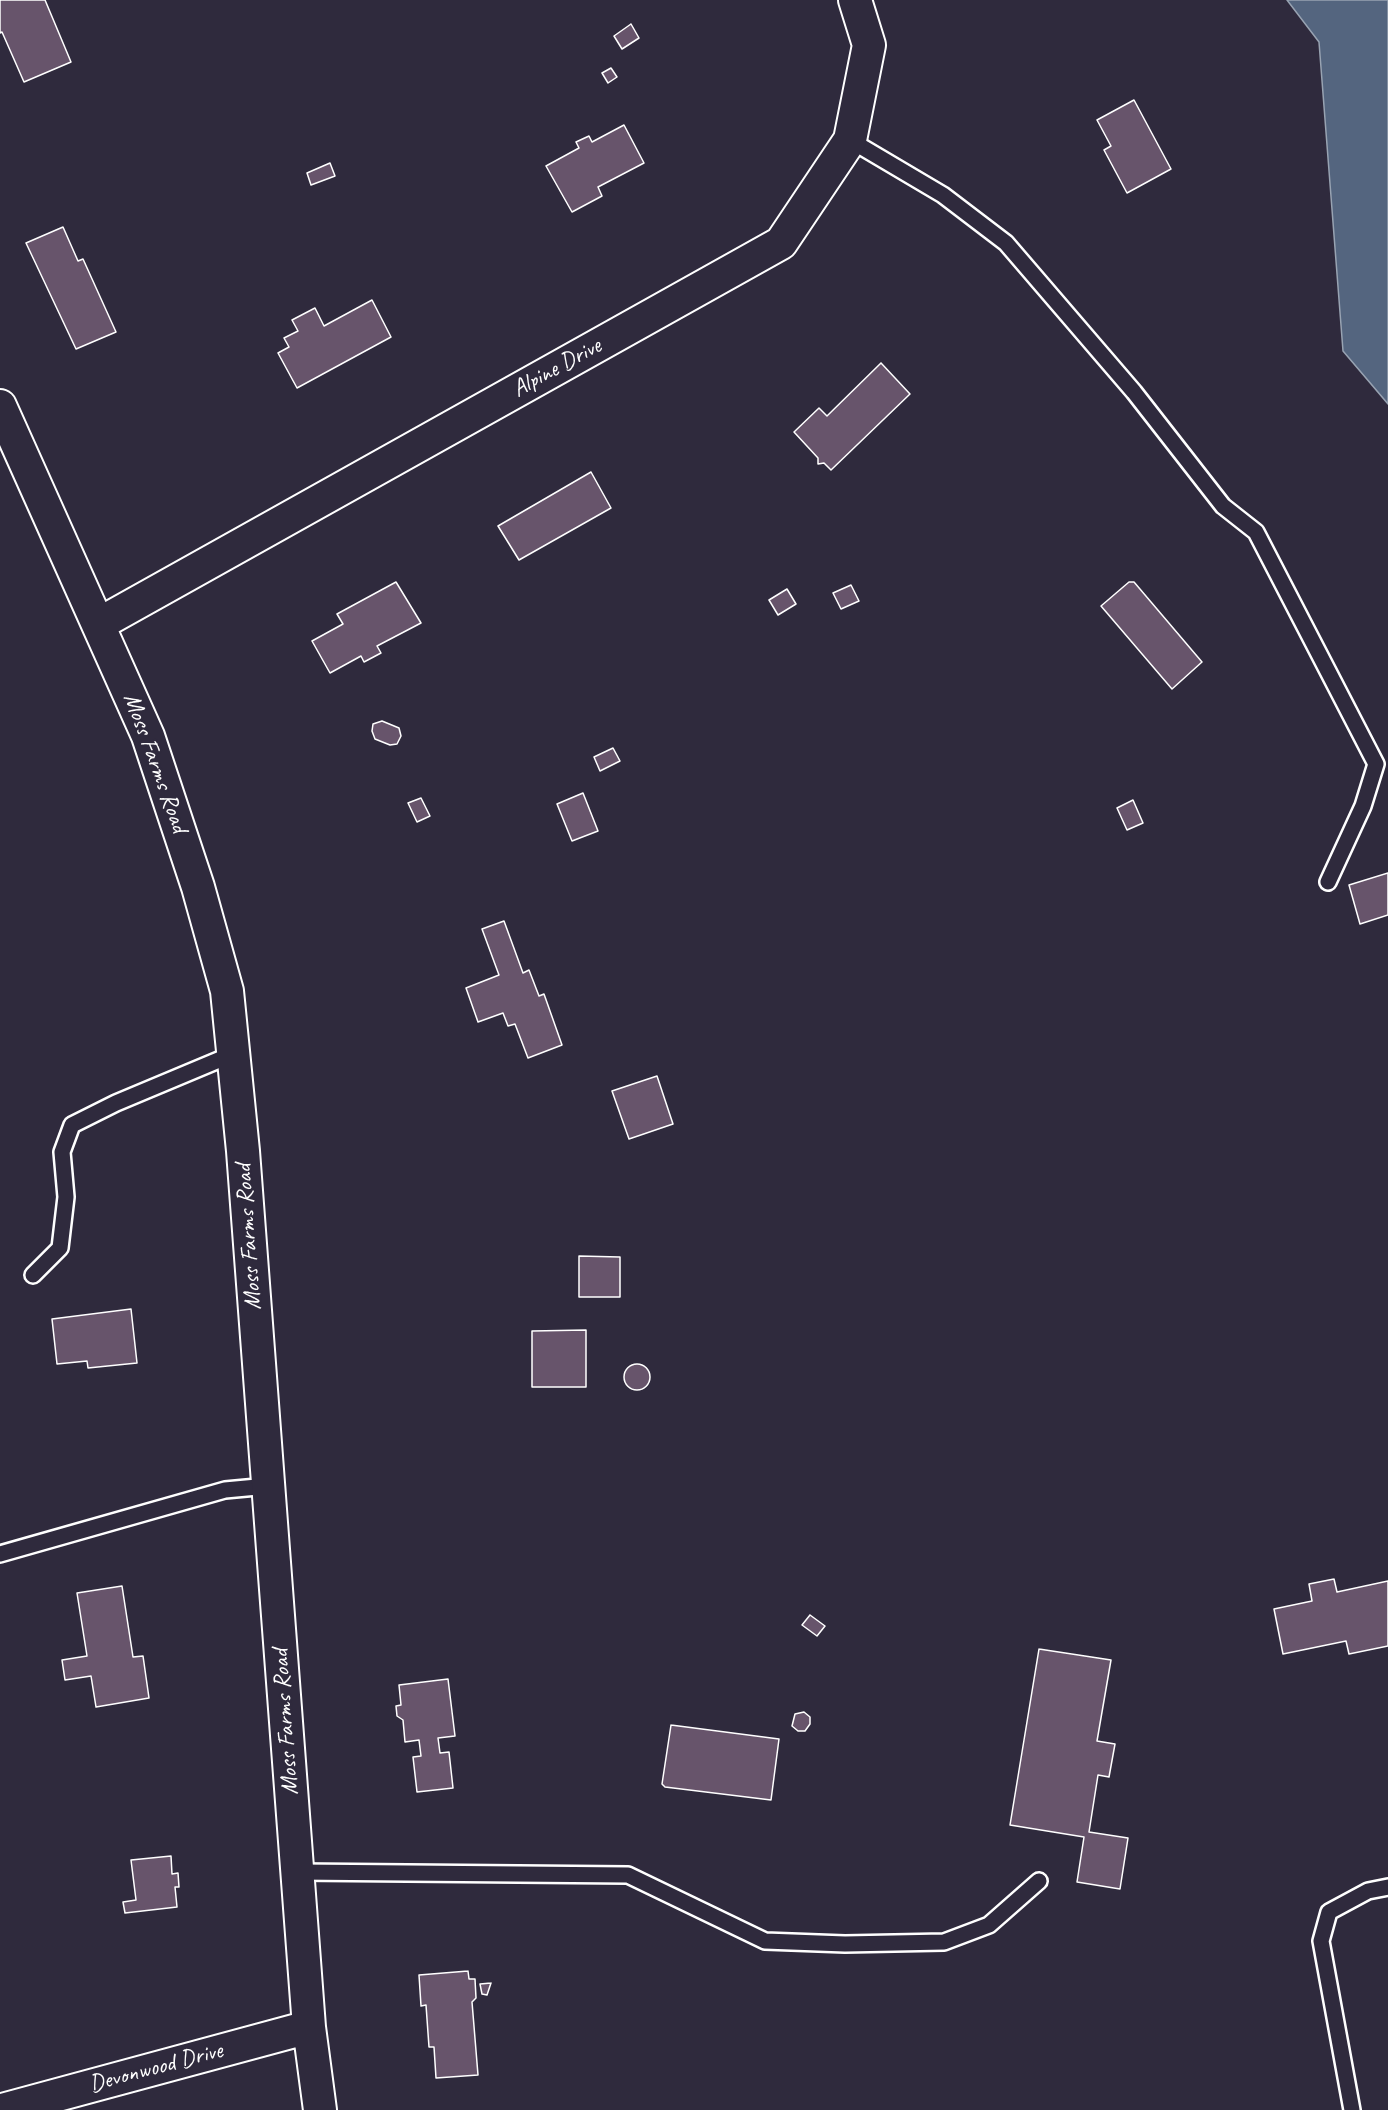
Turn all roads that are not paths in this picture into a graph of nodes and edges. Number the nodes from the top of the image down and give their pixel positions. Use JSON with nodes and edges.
{"nodes":[{"id":1,"x":855,"y":0,"type":"edge"},
{"id":2,"x":850,"y":140,"type":"junction"},
{"id":3,"x":0,"y":406,"type":"edge"},
{"id":4,"x":99,"y":624,"type":"junction"},
{"id":5,"x":1328,"y":882,"type":"dead end"},
{"id":6,"x":233,"y":1054,"type":"junction"},
{"id":7,"x":33,"y":1275,"type":"dead end"},
{"id":8,"x":268,"y":1486,"type":"junction"},
{"id":9,"x":0,"y":1554,"type":"edge"},
{"id":10,"x":297,"y":1872,"type":"junction"},
{"id":11,"x":1039,"y":1881,"type":"dead end"},
{"id":12,"x":1388,"y":1887,"type":"edge"},
{"id":13,"x":309,"y":2027,"type":"junction"},
{"id":14,"x":2,"y":2110,"type":"edge"},
{"id":15,"x":320,"y":2110,"type":"edge"},
{"id":16,"x":1352,"y":2110,"type":"edge"}],
"edges":[{"from":1,"to":2,"type":"street","name":"Alpine Drive"},
{"from":2,"to":4,"type":"street","name":"Alpine Drive"},
{"from":2,"to":5,"type":"lane"},
{"from":3,"to":4,"type":"street","name":"Moss Farms Road"},
{"from":4,"to":6,"type":"street","name":"Moss Farms Road"},
{"from":6,"to":7,"type":"lane"},
{"from":6,"to":8,"type":"street","name":"Moss Farms Road"},
{"from":8,"to":9,"type":"lane"},
{"from":8,"to":10,"type":"street","name":"Moss Farms Road"},
{"from":10,"to":11,"type":"lane"},
{"from":10,"to":13,"type":"street","name":"Moss Farms Road"},
{"from":12,"to":16,"type":"lane"},
{"from":13,"to":14,"type":"street","name":"Devonwood Drive"},
{"from":13,"to":15,"type":"street","name":"Moss Farms Road"}]}
